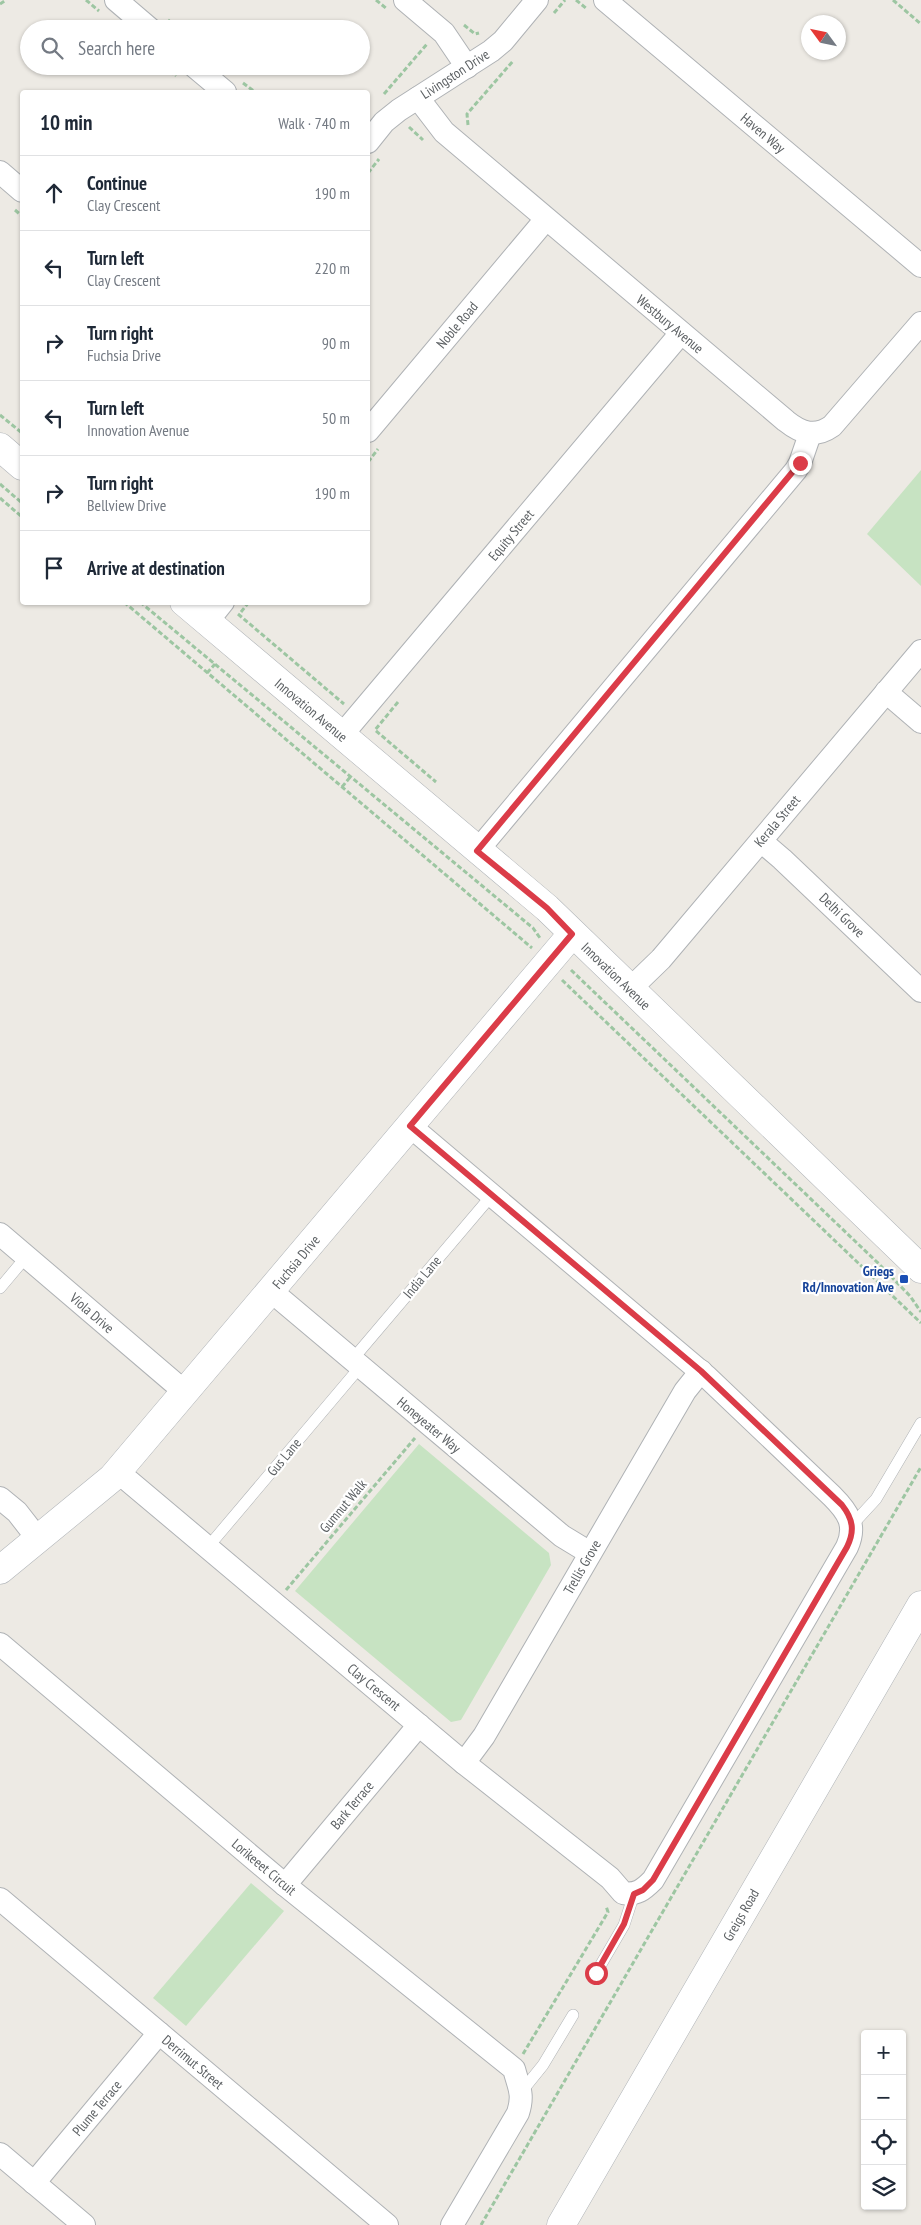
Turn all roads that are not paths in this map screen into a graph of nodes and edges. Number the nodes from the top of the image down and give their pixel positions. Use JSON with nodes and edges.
{"nodes":[{"id":1,"x":116,"y":0,"type":"edge"},
{"id":2,"x":405,"y":0,"type":"edge"},
{"id":3,"x":605,"y":0,"type":"edge"},
{"id":4,"x":545,"y":7,"type":"edge"},
{"id":5,"x":139,"y":20,"type":"edge"},
{"id":6,"x":468,"y":67,"type":"junction"},
{"id":7,"x":205,"y":75,"type":"edge"},
{"id":8,"x":223,"y":90,"type":"edge"},
{"id":9,"x":418,"y":98,"type":"junction"},
{"id":10,"x":370,"y":140,"type":"edge"},
{"id":11,"x":0,"y":172,"type":"edge"},
{"id":12,"x":20,"y":189,"type":"edge"},
{"id":13,"x":546,"y":219,"type":"junction"},
{"id":14,"x":921,"y":266,"type":"edge"},
{"id":15,"x":921,"y":323,"type":"edge"},
{"id":16,"x":682,"y":333,"type":"junction"},
{"id":17,"x":370,"y":429,"type":"edge"},
{"id":18,"x":810,"y":434,"type":"junction"},
{"id":19,"x":0,"y":448,"type":"edge"},
{"id":20,"x":20,"y":464,"type":"edge"},
{"id":21,"x":196,"y":605,"type":"edge"},
{"id":22,"x":225,"y":612,"type":"edge"},
{"id":23,"x":921,"y":651,"type":"edge"},
{"id":24,"x":886,"y":692,"type":"junction"},
{"id":25,"x":921,"y":722,"type":"edge"},
{"id":26,"x":358,"y":728,"type":"junction"},
{"id":27,"x":761,"y":841,"type":"junction"},
{"id":28,"x":477,"y":851,"type":"junction"},
{"id":29,"x":572,"y":934,"type":"junction"},
{"id":30,"x":630,"y":989,"type":"junction"},
{"id":31,"x":921,"y":991,"type":"edge"},
{"id":32,"x":410,"y":1126,"type":"junction"},
{"id":33,"x":492,"y":1194,"type":"junction"},
{"id":34,"x":0,"y":1234,"type":"edge"},
{"id":35,"x":26,"y":1257,"type":"junction"},
{"id":36,"x":921,"y":1269,"type":"edge"},
{"id":37,"x":0,"y":1288,"type":"edge"},
{"id":38,"x":270,"y":1291,"type":"junction"},
{"id":39,"x":356,"y":1364,"type":"junction"},
{"id":40,"x":701,"y":1371,"type":"junction"},
{"id":41,"x":185,"y":1392,"type":"junction"},
{"id":42,"x":921,"y":1423,"type":"edge"},
{"id":43,"x":118,"y":1472,"type":"junction"},
{"id":44,"x":0,"y":1498,"type":"edge"},
{"id":45,"x":852,"y":1525,"type":"junction"},
{"id":46,"x":38,"y":1539,"type":"junction"},
{"id":47,"x":208,"y":1547,"type":"junction"},
{"id":48,"x":590,"y":1553,"type":"junction"},
{"id":49,"x":0,"y":1570,"type":"edge"},
{"id":50,"x":921,"y":1605,"type":"edge"},
{"id":51,"x":0,"y":1644,"type":"edge"},
{"id":52,"x":419,"y":1725,"type":"junction"},
{"id":53,"x":464,"y":1763,"type":"junction"},
{"id":54,"x":285,"y":1884,"type":"junction"},
{"id":55,"x":634,"y":1894,"type":"junction"},
{"id":56,"x":0,"y":1899,"type":"edge"},
{"id":57,"x":596,"y":1973,"type":"dead end"},
{"id":58,"x":573,"y":2015,"type":"dead end"},
{"id":59,"x":159,"y":2033,"type":"junction"},
{"id":60,"x":522,"y":2091,"type":"junction"},
{"id":61,"x":0,"y":2154,"type":"edge"},
{"id":62,"x":34,"y":2182,"type":"junction"},
{"id":63,"x":84,"y":2225,"type":"edge"},
{"id":64,"x":387,"y":2225,"type":"edge"},
{"id":65,"x":452,"y":2225,"type":"edge"},
{"id":66,"x":562,"y":2225,"type":"edge"}],
"edges":[{"from":1,"to":5,"type":"street"},
{"from":2,"to":6,"type":"street"},
{"from":3,"to":14,"type":"street","name":"Haven Way"},
{"from":4,"to":6,"type":"street","name":"Livingston Drive"},
{"from":6,"to":9,"type":"street","name":"Livingston Drive"},
{"from":7,"to":8,"type":"street"},
{"from":9,"to":10,"type":"street","name":"Livingston Drive"},
{"from":9,"to":13,"type":"street","name":"Westbury Avenue"},
{"from":11,"to":12,"type":"street"},
{"from":13,"to":16,"type":"street","name":"Westbury Avenue"},
{"from":13,"to":17,"type":"street","name":"Noble Road"},
{"from":15,"to":18,"type":"street"},
{"from":16,"to":18,"type":"street","name":"Westbury Avenue"},
{"from":16,"to":26,"type":"street","name":"Equity Street"},
{"from":18,"to":28,"type":"street"},
{"from":19,"to":20,"type":"street"},
{"from":21,"to":22,"type":"street","name":"Innovation Avenue"},
{"from":22,"to":26,"type":"street","name":"Innovation Avenue"},
{"from":23,"to":24,"type":"street","name":"Kerala Street"},
{"from":24,"to":25,"type":"street"},
{"from":24,"to":27,"type":"street","name":"Kerala Street"},
{"from":26,"to":28,"type":"street","name":"Innovation Avenue"},
{"from":27,"to":30,"type":"street","name":"Kerala Street"},
{"from":27,"to":31,"type":"street","name":"Delhi Grove"},
{"from":28,"to":29,"type":"street","name":"Innovation Avenue"},
{"from":29,"to":30,"type":"street","name":"Innovation Avenue"},
{"from":29,"to":32,"type":"street","name":"Fuchsia Drive"},
{"from":30,"to":36,"type":"street","name":"Innovation Avenue"},
{"from":32,"to":33,"type":"street"},
{"from":32,"to":38,"type":"street","name":"Fuchsia Drive"},
{"from":33,"to":39,"type":"lane","name":"India Lane"},
{"from":33,"to":40,"type":"street"},
{"from":34,"to":35,"type":"street","name":"Viola Drive"},
{"from":35,"to":37,"type":"lane"},
{"from":35,"to":41,"type":"street","name":"Viola Drive"},
{"from":38,"to":39,"type":"street","name":"Honeyeater Way"},
{"from":38,"to":41,"type":"street","name":"Fuchsia Drive"},
{"from":39,"to":47,"type":"lane","name":"Gus Lane"},
{"from":39,"to":48,"type":"street","name":"Honeyeater Way"},
{"from":40,"to":45,"type":"street"},
{"from":40,"to":48,"type":"street","name":"Trellis Grove"},
{"from":41,"to":43,"type":"street","name":"Fuchsia Drive"},
{"from":42,"to":45,"type":"lane"},
{"from":43,"to":46,"type":"street","name":"Fuchsia Drive"},
{"from":43,"to":47,"type":"street","name":"Clay Crescent"},
{"from":44,"to":46,"type":"street"},
{"from":45,"to":55,"type":"street"},
{"from":46,"to":49,"type":"street","name":"Fuchsia Drive"},
{"from":47,"to":52,"type":"street","name":"Clay Crescent"},
{"from":48,"to":53,"type":"street","name":"Trellis Grove"},
{"from":50,"to":66,"type":"street","name":"Greigs Road"},
{"from":51,"to":54,"type":"street","name":"Lorikeeet Circuit"},
{"from":52,"to":53,"type":"street","name":"Clay Crescent"},
{"from":52,"to":54,"type":"street","name":"Bark Terrace"},
{"from":53,"to":55,"type":"street","name":"Clay Crescent"},
{"from":54,"to":60,"type":"street","name":"Lorikeeet Circuit"},
{"from":55,"to":57,"type":"lane"},
{"from":56,"to":59,"type":"street","name":"Derrimut Street"},
{"from":58,"to":60,"type":"lane"},
{"from":59,"to":62,"type":"street","name":"Plume Terrace"},
{"from":59,"to":64,"type":"street","name":"Derrimut Street"},
{"from":60,"to":65,"type":"street"},
{"from":61,"to":62,"type":"street"},
{"from":62,"to":63,"type":"street"}]}
